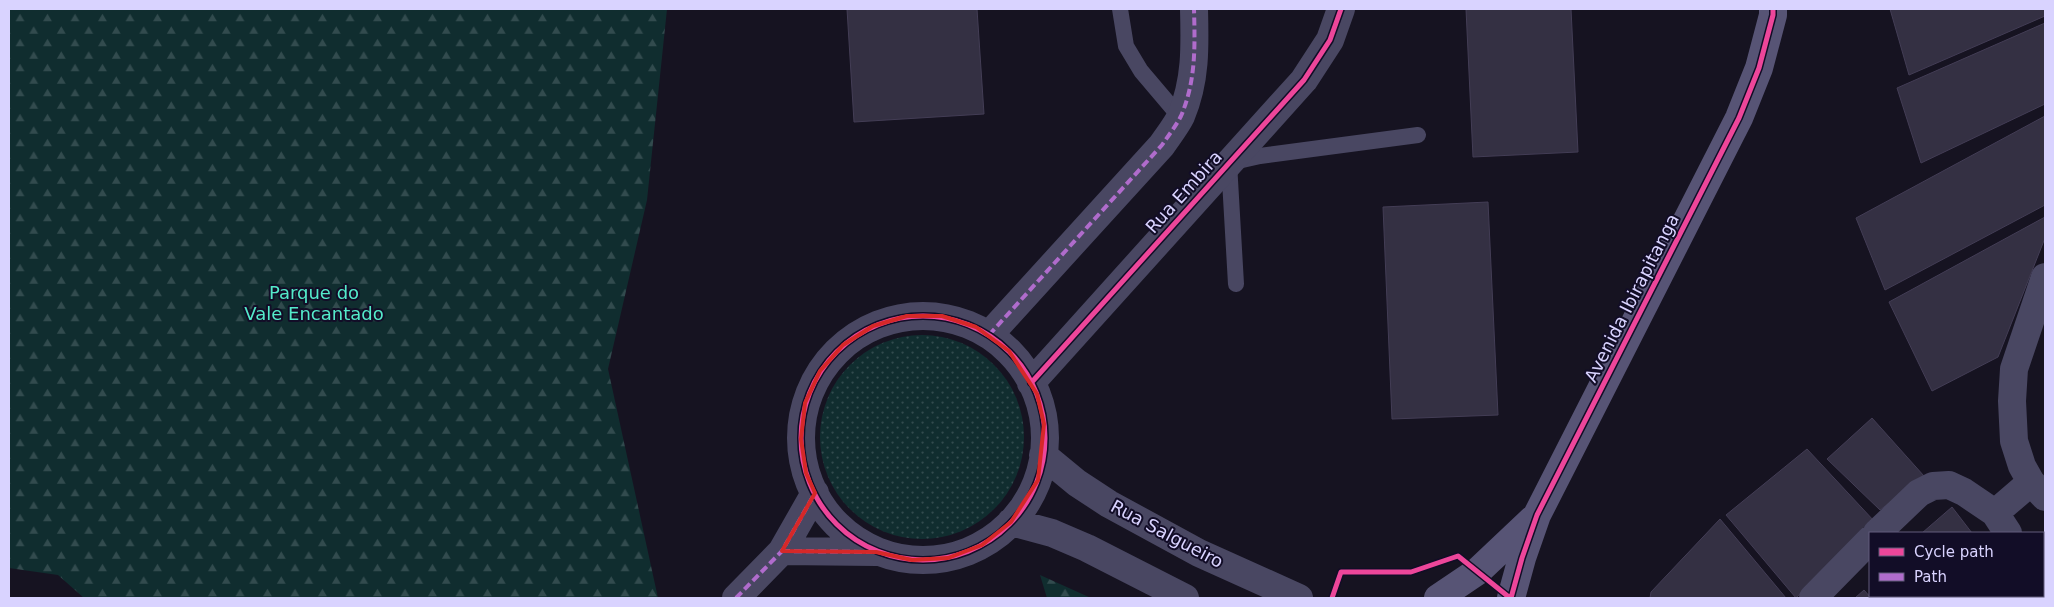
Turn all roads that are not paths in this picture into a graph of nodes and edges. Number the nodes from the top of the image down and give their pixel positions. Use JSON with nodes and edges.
{"nodes":[{"id":1,"x":1120,"y":9,"type":"edge"},
{"id":2,"x":1194,"y":9,"type":"edge"},
{"id":3,"x":1341,"y":9,"type":"edge"},
{"id":4,"x":1773,"y":9,"type":"edge"},
{"id":5,"x":1180,"y":117,"type":"junction"},
{"id":6,"x":1418,"y":134,"type":"dead end"},
{"id":7,"x":1229,"y":163,"type":"junction"},
{"id":8,"x":2045,"y":278,"type":"edge"},
{"id":9,"x":1236,"y":284,"type":"dead end"},
{"id":10,"x":989,"y":335,"type":"junction"},
{"id":11,"x":1031,"y":383,"type":"junction"},
{"id":12,"x":1044,"y":455,"type":"junction"},
{"id":13,"x":2038,"y":489,"type":"edge"},
{"id":14,"x":815,"y":493,"type":"junction"},
{"id":15,"x":1537,"y":515,"type":"junction"},
{"id":16,"x":1011,"y":522,"type":"junction"},
{"id":17,"x":2002,"y":523,"type":"edge"},
{"id":18,"x":1878,"y":532,"type":"edge"},
{"id":19,"x":1869,"y":541,"type":"edge"},
{"id":20,"x":782,"y":551,"type":"junction"},
{"id":21,"x":876,"y":552,"type":"junction"},
{"id":22,"x":745,"y":594,"type":"edge"},
{"id":23,"x":1185,"y":598,"type":"edge"},
{"id":24,"x":1299,"y":598,"type":"edge"},
{"id":25,"x":1438,"y":598,"type":"edge"},
{"id":26,"x":1511,"y":598,"type":"edge"},
{"id":27,"x":1813,"y":598,"type":"edge"}],
"edges":[{"from":1,"to":5,"type":"lane"},
{"from":2,"to":5,"type":"street"},
{"from":3,"to":7,"type":"street","name":"Rua Embira"},
{"from":4,"to":15,"type":"main road","name":"Avenida Ibirapitanga"},
{"from":5,"to":10,"type":"street"},
{"from":6,"to":7,"type":"lane"},
{"from":7,"to":9,"type":"lane"},
{"from":7,"to":11,"type":"street","name":"Rua Embira"},
{"from":8,"to":13,"type":"street"},
{"from":10,"to":11,"type":"street"},
{"from":10,"to":14,"type":"street"},
{"from":11,"to":12,"type":"street"},
{"from":12,"to":16,"type":"street"},
{"from":12,"to":24,"type":"street","name":"Rua Salgueiro"},
{"from":13,"to":17,"type":"street"},
{"from":14,"to":20,"type":"street"},
{"from":14,"to":21,"type":"street"},
{"from":15,"to":25,"type":"main road","name":"Avenida Ibirapitanga"},
{"from":15,"to":26,"type":"main road","name":"Avenida Ibirapitanga"},
{"from":16,"to":21,"type":"street"},
{"from":16,"to":23,"type":"street"},
{"from":17,"to":18,"type":"street"},
{"from":19,"to":27,"type":"street"},
{"from":20,"to":21,"type":"street"},
{"from":20,"to":22,"type":"street"}]}
